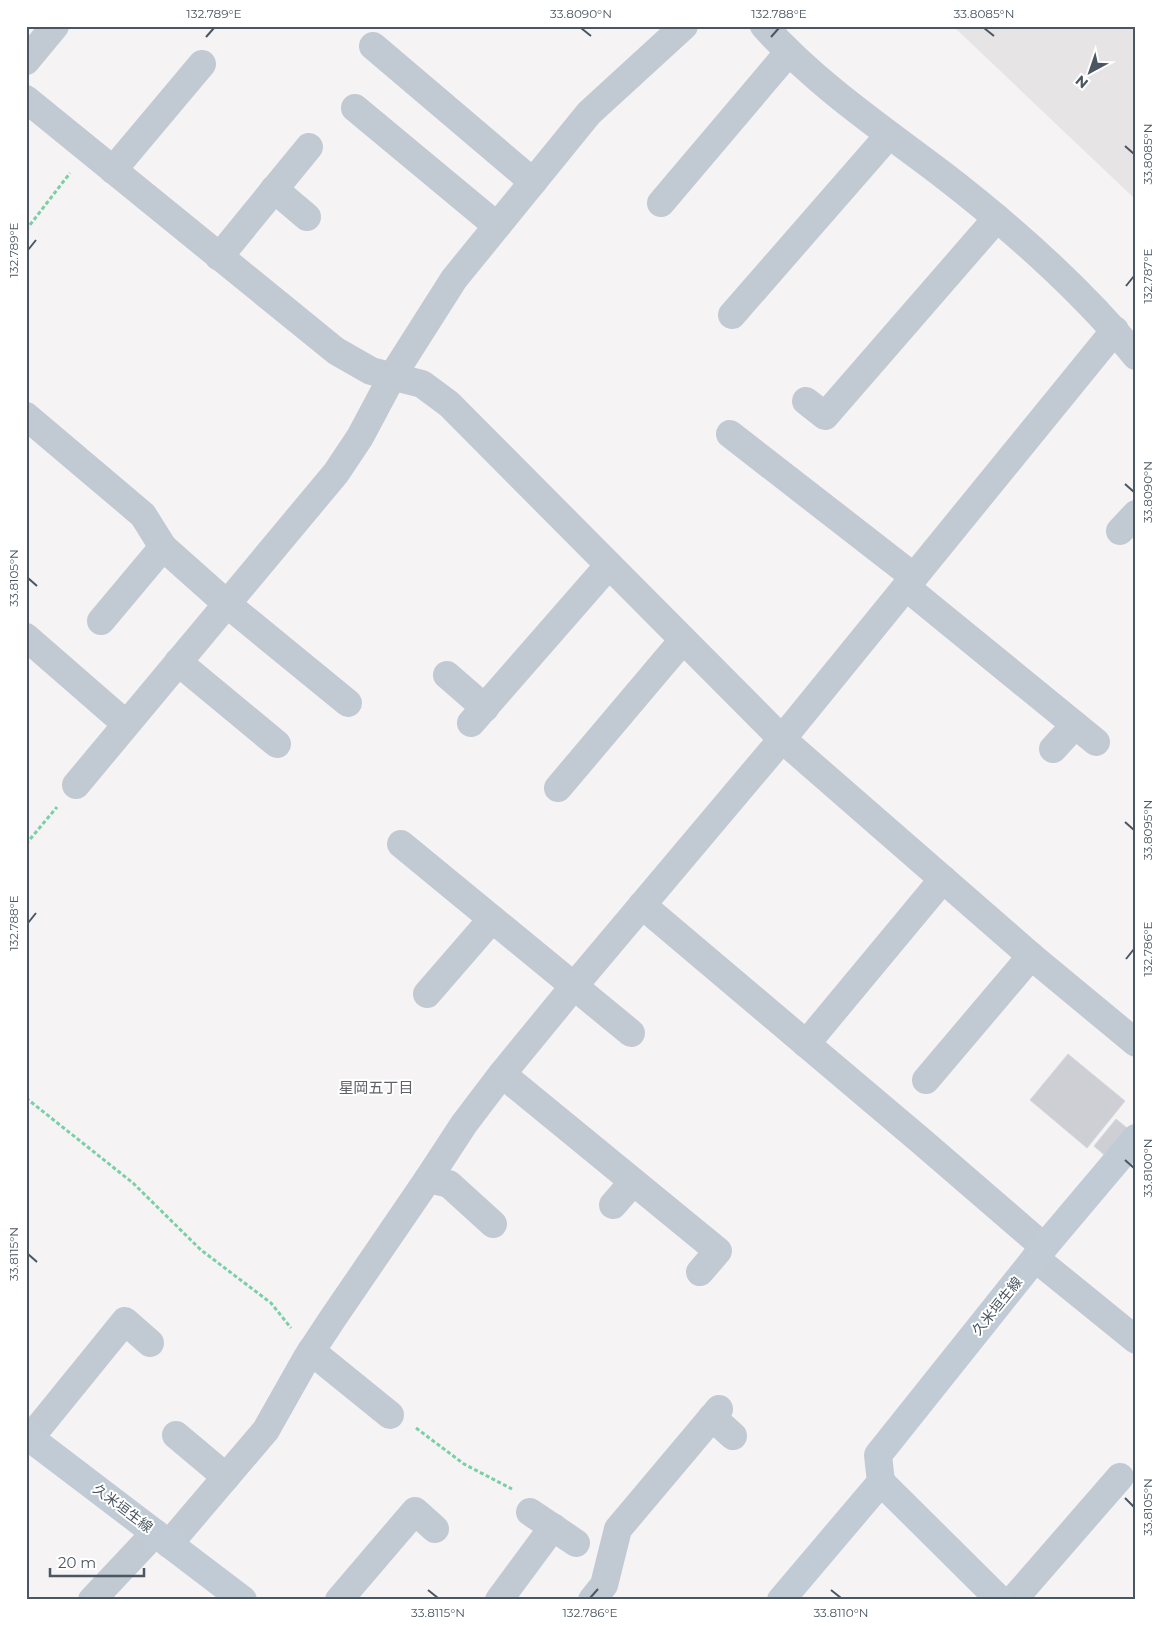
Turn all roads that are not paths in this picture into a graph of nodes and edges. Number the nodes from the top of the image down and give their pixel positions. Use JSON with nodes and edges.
{"nodes":[{"id":1,"x":55,"y":26,"type":"edge"},
{"id":2,"x":684,"y":26,"type":"edge"},
{"id":3,"x":764,"y":26,"type":"edge"},
{"id":4,"x":373,"y":46,"type":"dead end"},
{"id":5,"x":788,"y":52,"type":"junction"},
{"id":6,"x":26,"y":62,"type":"edge"},
{"id":7,"x":202,"y":64,"type":"dead end"},
{"id":8,"x":26,"y":99,"type":"edge"},
{"id":9,"x":355,"y":108,"type":"dead end"},
{"id":10,"x":889,"y":135,"type":"junction"},
{"id":11,"x":309,"y":146,"type":"dead end"},
{"id":12,"x":113,"y":170,"type":"junction"},
{"id":13,"x":533,"y":182,"type":"junction"},
{"id":14,"x":274,"y":189,"type":"junction"},
{"id":15,"x":661,"y":203,"type":"dead end"},
{"id":16,"x":307,"y":217,"type":"dead end"},
{"id":17,"x":997,"y":218,"type":"junction"},
{"id":18,"x":497,"y":226,"type":"junction"},
{"id":19,"x":219,"y":257,"type":"junction"},
{"id":20,"x":732,"y":315,"type":"dead end"},
{"id":21,"x":1114,"y":330,"type":"junction"},
{"id":22,"x":1136,"y":356,"type":"edge"},
{"id":23,"x":393,"y":376,"type":"junction"},
{"id":24,"x":806,"y":401,"type":"dead end"},
{"id":25,"x":26,"y":416,"type":"edge"},
{"id":26,"x":730,"y":434,"type":"dead end"},
{"id":27,"x":163,"y":546,"type":"junction"},
{"id":28,"x":609,"y":565,"type":"junction"},
{"id":29,"x":910,"y":582,"type":"junction"},
{"id":30,"x":227,"y":604,"type":"junction"},
{"id":31,"x":101,"y":621,"type":"dead end"},
{"id":32,"x":26,"y":637,"type":"edge"},
{"id":33,"x":683,"y":640,"type":"junction"},
{"id":34,"x":178,"y":662,"type":"junction"},
{"id":35,"x":446,"y":675,"type":"dead end"},
{"id":36,"x":348,"y":703,"type":"dead end"},
{"id":37,"x":126,"y":724,"type":"junction"},
{"id":38,"x":1075,"y":725,"type":"junction"},
{"id":39,"x":782,"y":739,"type":"junction"},
{"id":40,"x":1096,"y":742,"type":"dead end"},
{"id":41,"x":277,"y":744,"type":"dead end"},
{"id":42,"x":1053,"y":749,"type":"dead end"},
{"id":43,"x":76,"y":785,"type":"road end"},
{"id":44,"x":558,"y":788,"type":"dead end"},
{"id":45,"x":401,"y":844,"type":"dead end"},
{"id":46,"x":944,"y":880,"type":"junction"},
{"id":47,"x":642,"y":906,"type":"junction"},
{"id":48,"x":492,"y":919,"type":"junction"},
{"id":49,"x":1031,"y":956,"type":"junction"},
{"id":50,"x":574,"y":986,"type":"junction"},
{"id":51,"x":427,"y":994,"type":"dead end"},
{"id":52,"x":631,"y":1033,"type":"dead end"},
{"id":53,"x":1136,"y":1043,"type":"edge"},
{"id":54,"x":806,"y":1044,"type":"junction"},
{"id":55,"x":502,"y":1074,"type":"junction"},
{"id":56,"x":926,"y":1080,"type":"dead end"},
{"id":57,"x":1136,"y":1138,"type":"edge"},
{"id":58,"x":428,"y":1179,"type":"junction"},
{"id":59,"x":633,"y":1182,"type":"junction"},
{"id":60,"x":613,"y":1205,"type":"dead end"},
{"id":61,"x":493,"y":1224,"type":"dead end"},
{"id":62,"x":1040,"y":1252,"type":"junction"},
{"id":63,"x":700,"y":1272,"type":"dead end"},
{"id":64,"x":1136,"y":1340,"type":"edge"},
{"id":65,"x":150,"y":1343,"type":"dead end"},
{"id":66,"x":311,"y":1351,"type":"junction"},
{"id":67,"x":390,"y":1415,"type":"road end"},
{"id":68,"x":176,"y":1435,"type":"dead end"},
{"id":69,"x":733,"y":1436,"type":"dead end"},
{"id":70,"x":33,"y":1445,"type":"edge"},
{"id":71,"x":1120,"y":1477,"type":"dead end"},
{"id":72,"x":226,"y":1478,"type":"junction"},
{"id":73,"x":882,"y":1482,"type":"junction"},
{"id":74,"x":530,"y":1512,"type":"road end"},
{"id":75,"x":553,"y":1527,"type":"junction"},
{"id":76,"x":435,"y":1529,"type":"dead end"},
{"id":77,"x":162,"y":1539,"type":"junction"},
{"id":78,"x":576,"y":1543,"type":"dead end"},
{"id":79,"x":92,"y":1600,"type":"edge"},
{"id":80,"x":243,"y":1600,"type":"edge"},
{"id":81,"x":339,"y":1600,"type":"edge"},
{"id":82,"x":499,"y":1600,"type":"edge"},
{"id":83,"x":592,"y":1600,"type":"edge"},
{"id":84,"x":780,"y":1600,"type":"edge"},
{"id":85,"x":1000,"y":1600,"type":"edge"},
{"id":86,"x":1014,"y":1600,"type":"edge"}],
"edges":[{"from":1,"to":6,"type":"street"},
{"from":2,"to":13,"type":"street"},
{"from":3,"to":5,"type":"street"},
{"from":4,"to":13,"type":"street"},
{"from":5,"to":10,"type":"street"},
{"from":5,"to":15,"type":"street"},
{"from":7,"to":12,"type":"street"},
{"from":8,"to":12,"type":"street"},
{"from":9,"to":18,"type":"street"},
{"from":10,"to":17,"type":"street"},
{"from":10,"to":20,"type":"street"},
{"from":11,"to":14,"type":"street"},
{"from":12,"to":19,"type":"street"},
{"from":13,"to":18,"type":"street"},
{"from":14,"to":16,"type":"street"},
{"from":14,"to":19,"type":"street"},
{"from":17,"to":21,"type":"street"},
{"from":17,"to":24,"type":"street"},
{"from":18,"to":23,"type":"street"},
{"from":19,"to":23,"type":"street"},
{"from":21,"to":22,"type":"street"},
{"from":21,"to":29,"type":"street"},
{"from":23,"to":28,"type":"street"},
{"from":23,"to":30,"type":"street"},
{"from":25,"to":27,"type":"street"},
{"from":26,"to":29,"type":"street"},
{"from":27,"to":30,"type":"street"},
{"from":27,"to":31,"type":"street"},
{"from":28,"to":33,"type":"street"},
{"from":28,"to":35,"type":"street"},
{"from":29,"to":38,"type":"street"},
{"from":29,"to":39,"type":"street"},
{"from":30,"to":34,"type":"street"},
{"from":30,"to":36,"type":"street"},
{"from":32,"to":37,"type":"street"},
{"from":33,"to":39,"type":"street"},
{"from":33,"to":44,"type":"street"},
{"from":34,"to":37,"type":"street"},
{"from":34,"to":41,"type":"street"},
{"from":37,"to":43,"type":"street"},
{"from":38,"to":40,"type":"street"},
{"from":38,"to":42,"type":"street"},
{"from":39,"to":46,"type":"street"},
{"from":39,"to":47,"type":"street"},
{"from":45,"to":48,"type":"street"},
{"from":46,"to":49,"type":"street"},
{"from":46,"to":54,"type":"street"},
{"from":47,"to":50,"type":"street"},
{"from":47,"to":54,"type":"street"},
{"from":48,"to":50,"type":"street"},
{"from":48,"to":51,"type":"street"},
{"from":49,"to":53,"type":"street"},
{"from":49,"to":56,"type":"street"},
{"from":50,"to":52,"type":"street"},
{"from":50,"to":55,"type":"street"},
{"from":54,"to":62,"type":"street"},
{"from":55,"to":58,"type":"street"},
{"from":55,"to":59,"type":"street"},
{"from":57,"to":62,"type":"main road","name":"久米垣生線"},
{"from":58,"to":61,"type":"street"},
{"from":58,"to":66,"type":"street"},
{"from":59,"to":60,"type":"street"},
{"from":59,"to":63,"type":"street"},
{"from":62,"to":64,"type":"street"},
{"from":62,"to":73,"type":"main road","name":"久米垣生線"},
{"from":65,"to":70,"type":"street"},
{"from":66,"to":67,"type":"street"},
{"from":66,"to":72,"type":"street"},
{"from":68,"to":72,"type":"street"},
{"from":69,"to":83,"type":"street"},
{"from":70,"to":77,"type":"main road","name":"久米垣生線"},
{"from":71,"to":86,"type":"street"},
{"from":72,"to":77,"type":"street"},
{"from":73,"to":84,"type":"main road"},
{"from":73,"to":85,"type":"main road"},
{"from":74,"to":75,"type":"street"},
{"from":75,"to":78,"type":"street"},
{"from":75,"to":82,"type":"street"},
{"from":76,"to":81,"type":"street"},
{"from":77,"to":79,"type":"street"},
{"from":77,"to":80,"type":"main road","name":"久米垣生線"}]}
